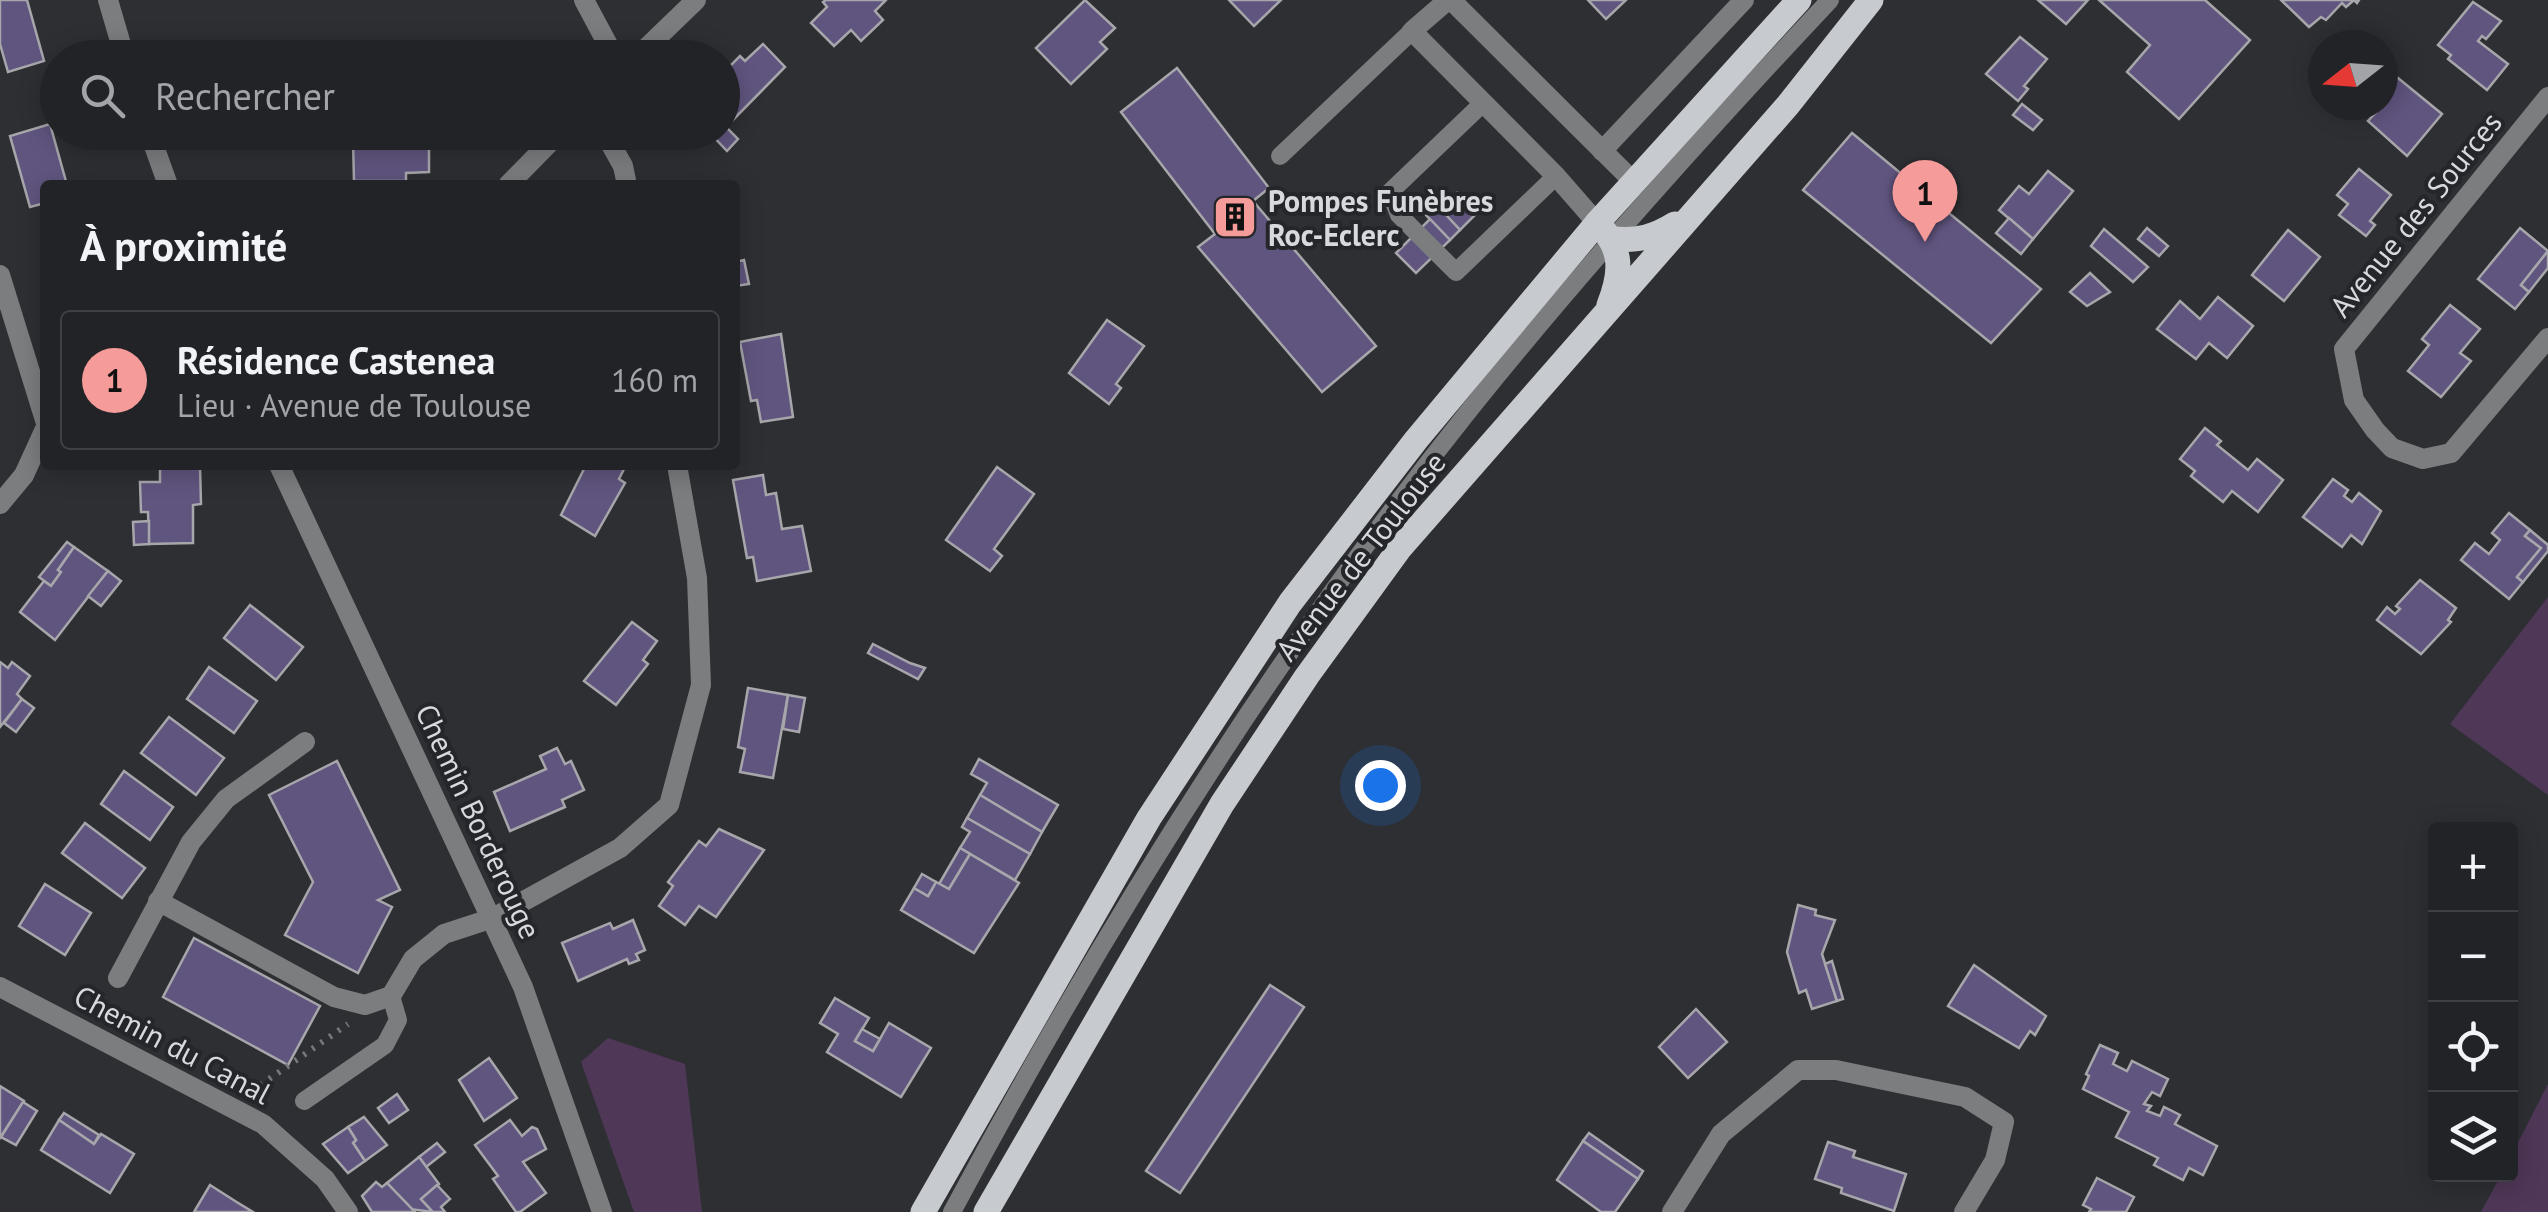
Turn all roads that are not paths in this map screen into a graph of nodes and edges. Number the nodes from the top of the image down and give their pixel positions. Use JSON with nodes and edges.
{"nodes":[{"id":1,"x":108,"y":0,"type":"edge"},
{"id":2,"x":584,"y":0,"type":"edge"},
{"id":3,"x":696,"y":0,"type":"edge"},
{"id":4,"x":1449,"y":0,"type":"edge"},
{"id":5,"x":1744,"y":0,"type":"edge"},
{"id":6,"x":1799,"y":0,"type":"edge"},
{"id":7,"x":1830,"y":0,"type":"edge"},
{"id":8,"x":1871,"y":0,"type":"edge"},
{"id":9,"x":1412,"y":31,"type":"junction"},
{"id":10,"x":120,"y":40,"type":"edge"},
{"id":11,"x":605,"y":40,"type":"edge"},
{"id":12,"x":655,"y":40,"type":"edge"},
{"id":13,"x":2548,"y":97,"type":"edge"},
{"id":14,"x":1484,"y":103,"type":"junction"},
{"id":15,"x":155,"y":150,"type":"edge"},
{"id":16,"x":542,"y":150,"type":"edge"},
{"id":17,"x":614,"y":150,"type":"edge"},
{"id":18,"x":1602,"y":151,"type":"junction"},
{"id":19,"x":1280,"y":156,"type":"dead end"},
{"id":20,"x":1556,"y":176,"type":"junction"},
{"id":21,"x":166,"y":180,"type":"edge"},
{"id":22,"x":513,"y":180,"type":"edge"},
{"id":23,"x":626,"y":180,"type":"edge"},
{"id":24,"x":1635,"y":183,"type":"junction"},
{"id":25,"x":1687,"y":217,"type":"junction"},
{"id":26,"x":1606,"y":231,"type":"junction"},
{"id":27,"x":0,"y":274,"type":"edge"},
{"id":28,"x":1606,"y":312,"type":"junction"},
{"id":29,"x":2548,"y":338,"type":"edge"},
{"id":30,"x":40,"y":404,"type":"edge"},
{"id":31,"x":40,"y":440,"type":"edge"},
{"id":32,"x":281,"y":470,"type":"edge"},
{"id":33,"x":678,"y":470,"type":"edge"},
{"id":34,"x":0,"y":504,"type":"edge"},
{"id":35,"x":304,"y":742,"type":"dead end"},
{"id":36,"x":158,"y":901,"type":"junction"},
{"id":37,"x":493,"y":918,"type":"junction"},
{"id":38,"x":118,"y":978,"type":"dead end"},
{"id":39,"x":0,"y":987,"type":"edge"},
{"id":40,"x":391,"y":996,"type":"junction"},
{"id":41,"x":304,"y":1102,"type":"dead end"},
{"id":42,"x":348,"y":1212,"type":"edge"},
{"id":43,"x":602,"y":1212,"type":"edge"},
{"id":44,"x":923,"y":1212,"type":"edge"},
{"id":45,"x":952,"y":1212,"type":"edge"},
{"id":46,"x":986,"y":1212,"type":"edge"},
{"id":47,"x":1672,"y":1212,"type":"edge"},
{"id":48,"x":1964,"y":1212,"type":"edge"}],
"edges":[{"from":1,"to":10,"type":"street"},
{"from":2,"to":11,"type":"street"},
{"from":3,"to":12,"type":"street"},
{"from":4,"to":9,"type":"street"},
{"from":4,"to":18,"type":"street"},
{"from":5,"to":18,"type":"street"},
{"from":6,"to":24,"type":"main road","name":"Avenue de Toulouse"},
{"from":7,"to":26,"type":"lane"},
{"from":8,"to":25,"type":"main road","name":"Avenue de Toulouse"},
{"from":9,"to":14,"type":"street"},
{"from":9,"to":19,"type":"lane"},
{"from":13,"to":29,"type":"street","name":"Avenue des Sources"},
{"from":14,"to":20,"type":"street"},
{"from":14,"to":20,"type":"lane"},
{"from":15,"to":21,"type":"street"},
{"from":16,"to":22,"type":"street"},
{"from":17,"to":23,"type":"street"},
{"from":18,"to":24,"type":"street"},
{"from":20,"to":26,"type":"street"},
{"from":24,"to":26,"type":"main road","name":"Avenue de Toulouse"},
{"from":25,"to":26,"type":"main road"},
{"from":25,"to":28,"type":"main road","name":"Avenue de Toulouse"},
{"from":26,"to":28,"type":"main road"},
{"from":26,"to":44,"type":"main road","name":"Avenue de Toulouse"},
{"from":26,"to":45,"type":"lane"},
{"from":27,"to":30,"type":"street"},
{"from":28,"to":46,"type":"main road","name":"Avenue de Toulouse"},
{"from":31,"to":34,"type":"street"},
{"from":32,"to":37,"type":"street","name":"Chemin Borderouge"},
{"from":33,"to":37,"type":"street"},
{"from":35,"to":36,"type":"street"},
{"from":36,"to":38,"type":"street"},
{"from":36,"to":40,"type":"street"},
{"from":37,"to":40,"type":"street"},
{"from":37,"to":43,"type":"street","name":"Chemin Borderouge"},
{"from":39,"to":42,"type":"street","name":"Chemin du Canal"},
{"from":40,"to":41,"type":"lane"},
{"from":47,"to":48,"type":"street"}]}
